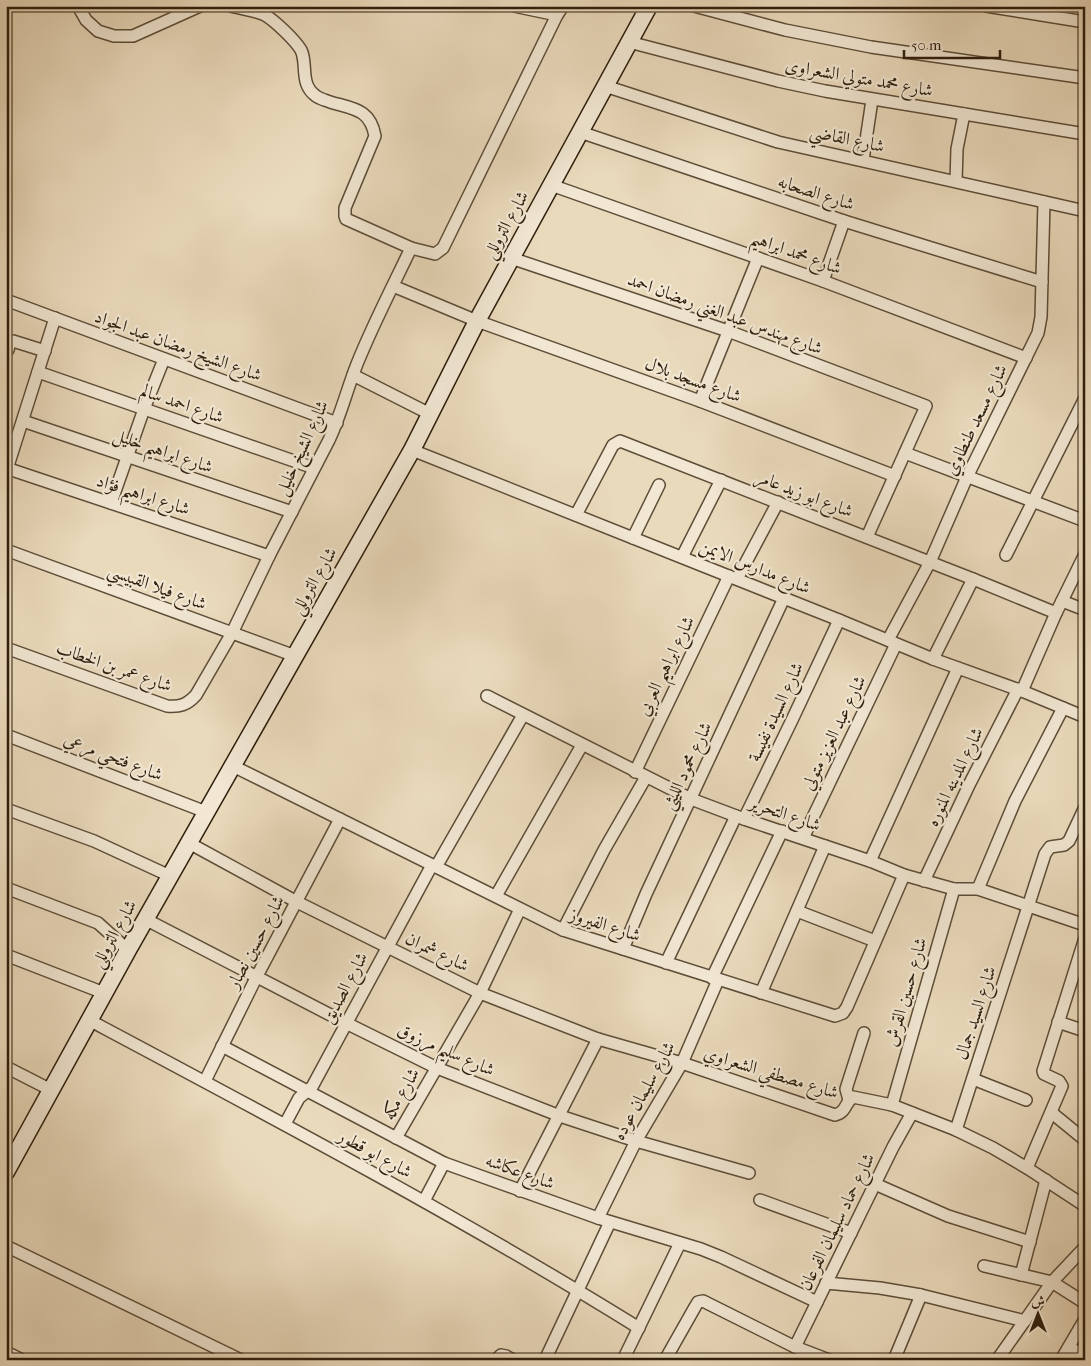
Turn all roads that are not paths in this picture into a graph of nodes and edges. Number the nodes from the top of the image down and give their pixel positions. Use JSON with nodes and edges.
{"nodes":[{"id":1,"x":78,"y":6,"type":"edge"},
{"id":2,"x":231,"y":6,"type":"edge"},
{"id":3,"x":514,"y":6,"type":"edge"},
{"id":4,"x":649,"y":6,"type":"edge"},
{"id":5,"x":694,"y":6,"type":"edge"},
{"id":6,"x":986,"y":6,"type":"edge"},
{"id":7,"x":194,"y":8,"type":"edge"},
{"id":8,"x":560,"y":11,"type":"edge"},
{"id":9,"x":1085,"y":22,"type":"edge"},
{"id":10,"x":630,"y":42,"type":"junction"},
{"id":11,"x":1085,"y":78,"type":"edge"},
{"id":12,"x":605,"y":86,"type":"junction"},
{"id":13,"x":872,"y":100,"type":"junction"},
{"id":14,"x":964,"y":114,"type":"junction"},
{"id":15,"x":580,"y":132,"type":"junction"},
{"id":16,"x":1085,"y":134,"type":"edge"},
{"id":17,"x":863,"y":160,"type":"junction"},
{"id":18,"x":956,"y":181,"type":"junction"},
{"id":19,"x":552,"y":185,"type":"junction"},
{"id":20,"x":1044,"y":202,"type":"junction"},
{"id":21,"x":1085,"y":211,"type":"edge"},
{"id":22,"x":844,"y":221,"type":"junction"},
{"id":23,"x":411,"y":248,"type":"junction"},
{"id":24,"x":512,"y":258,"type":"junction"},
{"id":25,"x":758,"y":258,"type":"junction"},
{"id":26,"x":823,"y":281,"type":"junction"},
{"id":27,"x":1042,"y":282,"type":"junction"},
{"id":28,"x":393,"y":286,"type":"junction"},
{"id":29,"x":6,"y":300,"type":"edge"},
{"id":30,"x":55,"y":318,"type":"junction"},
{"id":31,"x":477,"y":321,"type":"junction"},
{"id":32,"x":728,"y":331,"type":"junction"},
{"id":33,"x":8,"y":350,"type":"dead end"},
{"id":34,"x":45,"y":350,"type":"junction"},
{"id":35,"x":1026,"y":358,"type":"junction"},
{"id":36,"x":164,"y":359,"type":"junction"},
{"id":37,"x":38,"y":372,"type":"junction"},
{"id":38,"x":353,"y":375,"type":"junction"},
{"id":39,"x":1085,"y":398,"type":"edge"},
{"id":40,"x":700,"y":401,"type":"junction"},
{"id":41,"x":144,"y":409,"type":"junction"},
{"id":42,"x":430,"y":414,"type":"junction"},
{"id":43,"x":23,"y":422,"type":"junction"},
{"id":44,"x":337,"y":423,"type":"junction"},
{"id":45,"x":412,"y":450,"type":"junction"},
{"id":46,"x":905,"y":454,"type":"junction"},
{"id":47,"x":127,"y":457,"type":"junction"},
{"id":48,"x":314,"y":468,"type":"junction"},
{"id":49,"x":7,"y":469,"type":"edge"},
{"id":50,"x":895,"y":476,"type":"junction"},
{"id":51,"x":967,"y":477,"type":"junction"},
{"id":52,"x":721,"y":480,"type":"junction"},
{"id":53,"x":659,"y":485,"type":"dead end"},
{"id":54,"x":778,"y":502,"type":"junction"},
{"id":55,"x":1034,"y":502,"type":"junction"},
{"id":56,"x":111,"y":503,"type":"junction"},
{"id":57,"x":292,"y":512,"type":"junction"},
{"id":58,"x":576,"y":515,"type":"junction"},
{"id":59,"x":1085,"y":521,"type":"edge"},
{"id":60,"x":867,"y":537,"type":"junction"},
{"id":61,"x":633,"y":538,"type":"junction"},
{"id":62,"x":6,"y":550,"type":"edge"},
{"id":63,"x":1085,"y":554,"type":"edge"},
{"id":64,"x":1006,"y":555,"type":"dead end"},
{"id":65,"x":269,"y":556,"type":"junction"},
{"id":66,"x":682,"y":557,"type":"junction"},
{"id":67,"x":930,"y":562,"type":"junction"},
{"id":68,"x":733,"y":578,"type":"junction"},
{"id":69,"x":973,"y":579,"type":"junction"},
{"id":70,"x":784,"y":598,"type":"junction"},
{"id":71,"x":1062,"y":601,"type":"junction"},
{"id":72,"x":1085,"y":610,"type":"edge"},
{"id":73,"x":1056,"y":613,"type":"junction"},
{"id":74,"x":839,"y":620,"type":"junction"},
{"id":75,"x":232,"y":633,"type":"junction"},
{"id":76,"x":892,"y":642,"type":"junction"},
{"id":77,"x":6,"y":648,"type":"edge"},
{"id":78,"x":295,"y":656,"type":"junction"},
{"id":79,"x":933,"y":659,"type":"junction"},
{"id":80,"x":958,"y":668,"type":"junction"},
{"id":81,"x":1020,"y":690,"type":"junction"},
{"id":82,"x":488,"y":696,"type":"dead end"},
{"id":83,"x":1063,"y":708,"type":"junction"},
{"id":84,"x":524,"y":715,"type":"junction"},
{"id":85,"x":1085,"y":717,"type":"edge"},
{"id":86,"x":6,"y":735,"type":"edge"},
{"id":87,"x":582,"y":745,"type":"junction"},
{"id":88,"x":233,"y":766,"type":"junction"},
{"id":89,"x":640,"y":774,"type":"junction"},
{"id":90,"x":691,"y":799,"type":"junction"},
{"id":91,"x":1085,"y":807,"type":"edge"},
{"id":92,"x":6,"y":810,"type":"edge"},
{"id":93,"x":206,"y":812,"type":"junction"},
{"id":94,"x":740,"y":817,"type":"junction"},
{"id":95,"x":340,"y":819,"type":"junction"},
{"id":96,"x":782,"y":831,"type":"junction"},
{"id":97,"x":803,"y":838,"type":"junction"},
{"id":98,"x":189,"y":843,"type":"junction"},
{"id":99,"x":825,"y":846,"type":"junction"},
{"id":100,"x":870,"y":861,"type":"junction"},
{"id":101,"x":434,"y":866,"type":"junction"},
{"id":102,"x":904,"y":875,"type":"junction"},
{"id":103,"x":170,"y":876,"type":"junction"},
{"id":104,"x":924,"y":881,"type":"junction"},
{"id":105,"x":6,"y":888,"type":"edge"},
{"id":106,"x":954,"y":888,"type":"junction"},
{"id":107,"x":978,"y":889,"type":"junction"},
{"id":108,"x":496,"y":896,"type":"junction"},
{"id":109,"x":297,"y":902,"type":"junction"},
{"id":110,"x":1028,"y":906,"type":"junction"},
{"id":111,"x":520,"y":909,"type":"junction"},
{"id":112,"x":796,"y":911,"type":"junction"},
{"id":113,"x":145,"y":919,"type":"junction"},
{"id":114,"x":1085,"y":925,"type":"edge"},
{"id":115,"x":563,"y":930,"type":"junction"},
{"id":116,"x":1085,"y":938,"type":"edge"},
{"id":117,"x":876,"y":941,"type":"junction"},
{"id":118,"x":387,"y":947,"type":"junction"},
{"id":119,"x":623,"y":949,"type":"junction"},
{"id":120,"x":128,"y":950,"type":"junction"},
{"id":121,"x":6,"y":955,"type":"edge"},
{"id":122,"x":666,"y":963,"type":"junction"},
{"id":123,"x":257,"y":976,"type":"junction"},
{"id":124,"x":715,"y":979,"type":"junction"},
{"id":125,"x":480,"y":992,"type":"junction"},
{"id":126,"x":104,"y":993,"type":"junction"},
{"id":127,"x":761,"y":993,"type":"junction"},
{"id":128,"x":89,"y":1020,"type":"junction"},
{"id":129,"x":1058,"y":1022,"type":"junction"},
{"id":130,"x":346,"y":1023,"type":"junction"},
{"id":131,"x":1085,"y":1030,"type":"edge"},
{"id":132,"x":864,"y":1033,"type":"dead end"},
{"id":133,"x":598,"y":1039,"type":"junction"},
{"id":134,"x":222,"y":1046,"type":"junction"},
{"id":135,"x":682,"y":1063,"type":"junction"},
{"id":136,"x":6,"y":1067,"type":"edge"},
{"id":137,"x":437,"y":1068,"type":"junction"},
{"id":138,"x":973,"y":1079,"type":"junction"},
{"id":139,"x":205,"y":1081,"type":"junction"},
{"id":140,"x":51,"y":1090,"type":"junction"},
{"id":141,"x":308,"y":1091,"type":"junction"},
{"id":142,"x":849,"y":1100,"type":"junction"},
{"id":143,"x":1026,"y":1100,"type":"dead end"},
{"id":144,"x":892,"y":1105,"type":"junction"},
{"id":145,"x":912,"y":1113,"type":"junction"},
{"id":146,"x":1052,"y":1113,"type":"junction"},
{"id":147,"x":560,"y":1116,"type":"junction"},
{"id":148,"x":285,"y":1124,"type":"junction"},
{"id":149,"x":956,"y":1130,"type":"junction"},
{"id":150,"x":1083,"y":1133,"type":"edge"},
{"id":151,"x":396,"y":1138,"type":"junction"},
{"id":152,"x":636,"y":1141,"type":"junction"},
{"id":153,"x":444,"y":1163,"type":"junction"},
{"id":154,"x":1027,"y":1168,"type":"junction"},
{"id":155,"x":6,"y":1172,"type":"edge"},
{"id":156,"x":749,"y":1173,"type":"dead end"},
{"id":157,"x":1046,"y":1180,"type":"junction"},
{"id":158,"x":874,"y":1184,"type":"junction"},
{"id":159,"x":520,"y":1191,"type":"junction"},
{"id":160,"x":760,"y":1200,"type":"dead end"},
{"id":161,"x":424,"y":1201,"type":"junction"},
{"id":162,"x":1085,"y":1206,"type":"edge"},
{"id":163,"x":598,"y":1218,"type":"junction"},
{"id":164,"x":610,"y":1222,"type":"junction"},
{"id":165,"x":850,"y":1233,"type":"junction"},
{"id":166,"x":1030,"y":1242,"type":"junction"},
{"id":167,"x":680,"y":1243,"type":"junction"},
{"id":168,"x":6,"y":1246,"type":"edge"},
{"id":169,"x":1085,"y":1247,"type":"edge"},
{"id":170,"x":984,"y":1266,"type":"dead end"},
{"id":171,"x":1021,"y":1275,"type":"junction"},
{"id":172,"x":1052,"y":1282,"type":"junction"},
{"id":173,"x":826,"y":1283,"type":"junction"},
{"id":174,"x":578,"y":1290,"type":"junction"},
{"id":175,"x":921,"y":1295,"type":"junction"},
{"id":176,"x":817,"y":1302,"type":"junction"},
{"id":177,"x":1085,"y":1303,"type":"edge"},
{"id":178,"x":1085,"y":1319,"type":"edge"},
{"id":179,"x":1025,"y":1321,"type":"junction"},
{"id":180,"x":639,"y":1328,"type":"junction"},
{"id":181,"x":795,"y":1347,"type":"junction"},
{"id":182,"x":1069,"y":1347,"type":"junction"},
{"id":183,"x":6,"y":1352,"type":"edge"},
{"id":184,"x":1085,"y":1356,"type":"edge"},
{"id":185,"x":19,"y":1359,"type":"edge"},
{"id":186,"x":241,"y":1360,"type":"edge"},
{"id":187,"x":496,"y":1360,"type":"edge"},
{"id":188,"x":512,"y":1360,"type":"edge"},
{"id":189,"x":545,"y":1360,"type":"edge"},
{"id":190,"x":623,"y":1360,"type":"edge"},
{"id":191,"x":666,"y":1360,"type":"edge"},
{"id":192,"x":828,"y":1360,"type":"edge"},
{"id":193,"x":894,"y":1360,"type":"edge"},
{"id":194,"x":997,"y":1360,"type":"edge"},
{"id":195,"x":1061,"y":1360,"type":"edge"}],
"edges":[{"from":1,"to":7,"type":"street"},
{"from":2,"to":23,"type":"street"},
{"from":3,"to":8,"type":"street"},
{"from":4,"to":10,"type":"street","name":"شارع التروللي"},
{"from":5,"to":11,"type":"street"},
{"from":6,"to":9,"type":"street"},
{"from":8,"to":23,"type":"street"},
{"from":10,"to":12,"type":"street","name":"شارع التروللي"},
{"from":10,"to":13,"type":"street","name":"شارع محمد متولي الشعراوى"},
{"from":12,"to":15,"type":"street","name":"شارع التروللي"},
{"from":12,"to":17,"type":"street","name":"شارع القاضي"},
{"from":13,"to":14,"type":"street","name":"شارع محمد متولي الشعراوى"},
{"from":13,"to":17,"type":"street"},
{"from":14,"to":16,"type":"street","name":"شارع محمد متولي الشعراوى"},
{"from":14,"to":18,"type":"street"},
{"from":15,"to":19,"type":"street","name":"شارع التروللي"},
{"from":15,"to":22,"type":"street","name":"شارع الصحابه"},
{"from":17,"to":18,"type":"street","name":"شارع القاضي"},
{"from":18,"to":20,"type":"street","name":"شارع القاضي"},
{"from":19,"to":24,"type":"street","name":"شارع التروللي"},
{"from":19,"to":25,"type":"street","name":"شارع محمد ابراهيم"},
{"from":20,"to":21,"type":"street","name":"شارع القاضي"},
{"from":20,"to":27,"type":"street","name":"شارع مسعد طنطاوي"},
{"from":22,"to":26,"type":"street"},
{"from":22,"to":27,"type":"street","name":"شارع الصحابه"},
{"from":23,"to":28,"type":"street","name":"شارع الشيخ خليل"},
{"from":24,"to":31,"type":"street","name":"شارع التروللي"},
{"from":24,"to":32,"type":"street","name":"شارع مهندس عبد الغني رمضان احمد"},
{"from":25,"to":26,"type":"street","name":"شارع محمد ابراهيم"},
{"from":25,"to":32,"type":"street"},
{"from":26,"to":35,"type":"street","name":"شارع محمد ابراهيم"},
{"from":27,"to":35,"type":"street","name":"شارع مسعد طنطاوي"},
{"from":28,"to":31,"type":"street","name":"شارع مسجد بلال"},
{"from":28,"to":38,"type":"street","name":"شارع الشيخ خليل"},
{"from":29,"to":30,"type":"street","name":"شارع الشيخ رمضان عبد الجواد"},
{"from":30,"to":34,"type":"street"},
{"from":30,"to":36,"type":"street","name":"شارع الشيخ رمضان عبد الجواد"},
{"from":31,"to":40,"type":"street","name":"شارع مسجد بلال"},
{"from":31,"to":42,"type":"street","name":"شارع التروللي"},
{"from":32,"to":40,"type":"street"},
{"from":32,"to":46,"type":"street","name":"شارع مهندس عبد الغني رمضان احمد"},
{"from":33,"to":34,"type":"street"},
{"from":34,"to":37,"type":"street"},
{"from":35,"to":51,"type":"street","name":"شارع مسعد طنطاوي"},
{"from":36,"to":41,"type":"street"},
{"from":36,"to":44,"type":"street","name":"شارع الشيخ رمضان عبد الجواد"},
{"from":37,"to":41,"type":"street","name":"شارع احمد سالم"},
{"from":37,"to":43,"type":"street"},
{"from":38,"to":42,"type":"street"},
{"from":38,"to":44,"type":"street","name":"شارع الشيخ خليل"},
{"from":39,"to":55,"type":"street"},
{"from":40,"to":50,"type":"street","name":"شارع مسجد بلال"},
{"from":41,"to":47,"type":"street"},
{"from":41,"to":48,"type":"street","name":"شارع احمد سالم"},
{"from":42,"to":45,"type":"street","name":"شارع التروللي"},
{"from":43,"to":47,"type":"street","name":"شارع ابراهيم خليل"},
{"from":43,"to":49,"type":"street"},
{"from":44,"to":48,"type":"street","name":"شارع الشيخ خليل"},
{"from":45,"to":58,"type":"street","name":"شارع مدارس الايمن"},
{"from":45,"to":78,"type":"street","name":"شارع التروللي"},
{"from":46,"to":50,"type":"street"},
{"from":46,"to":51,"type":"street"},
{"from":47,"to":56,"type":"street"},
{"from":47,"to":57,"type":"street","name":"شارع ابراهيم خليل"},
{"from":48,"to":57,"type":"street","name":"شارع الشيخ خليل"},
{"from":49,"to":56,"type":"street","name":"شارع ابراهيم فؤاد"},
{"from":50,"to":60,"type":"street"},
{"from":51,"to":55,"type":"street"},
{"from":51,"to":67,"type":"street","name":"شارع مسعد طنطاوي"},
{"from":52,"to":54,"type":"street","name":"شارع ابو زيد عامر"},
{"from":52,"to":58,"type":"street","name":"شارع ابو زيد عامر"},
{"from":52,"to":66,"type":"street"},
{"from":53,"to":61,"type":"street"},
{"from":54,"to":60,"type":"street","name":"شارع ابو زيد عامر"},
{"from":54,"to":68,"type":"street","name":"شارع ابراهيم العربي"},
{"from":55,"to":59,"type":"street"},
{"from":55,"to":64,"type":"street"},
{"from":56,"to":65,"type":"street","name":"شارع ابراهيم فؤاد"},
{"from":57,"to":65,"type":"street","name":"شارع الشيخ خليل"},
{"from":58,"to":61,"type":"street","name":"شارع مدارس الايمن"},
{"from":60,"to":67,"type":"street","name":"شارع ابو زيد عامر"},
{"from":61,"to":66,"type":"street","name":"شارع مدارس الايمن"},
{"from":62,"to":75,"type":"street","name":"شارع فيلا القبيسي"},
{"from":63,"to":71,"type":"street","name":"شارع المدينه المنوره"},
{"from":65,"to":75,"type":"street","name":"شارع الشيخ خليل"},
{"from":66,"to":68,"type":"street","name":"شارع مدارس الايمن"},
{"from":67,"to":69,"type":"street","name":"شارع ابو زيد عامر"},
{"from":67,"to":76,"type":"street","name":"شارع مسعد طنطاوي"},
{"from":68,"to":70,"type":"street","name":"شارع مدارس الايمن"},
{"from":68,"to":89,"type":"street","name":"شارع ابراهيم العربي"},
{"from":69,"to":73,"type":"street","name":"شارع ابو زيد عامر"},
{"from":69,"to":79,"type":"street"},
{"from":70,"to":74,"type":"street","name":"شارع مدارس الايمن"},
{"from":70,"to":90,"type":"street","name":"شارع محمود الليثي"},
{"from":71,"to":72,"type":"street"},
{"from":71,"to":73,"type":"street","name":"شارع المدينه المنوره"},
{"from":73,"to":81,"type":"street","name":"شارع المدينه المنوره"},
{"from":74,"to":76,"type":"street","name":"شارع مدارس الايمن"},
{"from":74,"to":94,"type":"street","name":"شارع السيدة نفيسة"},
{"from":75,"to":77,"type":"street","name":"شارع عمر بن الخطاب"},
{"from":75,"to":78,"type":"street","name":"شارع فيلا القبيسي"},
{"from":76,"to":79,"type":"street","name":"شارع مدارس الايمن"},
{"from":76,"to":97,"type":"street","name":"شارع عبد العزيز متولي"},
{"from":78,"to":88,"type":"street","name":"شارع التروللي"},
{"from":79,"to":80,"type":"street","name":"شارع مدارس الايمن"},
{"from":80,"to":81,"type":"street","name":"شارع مدارس الايمن"},
{"from":80,"to":100,"type":"street"},
{"from":81,"to":83,"type":"street","name":"شارع مدارس الايمن"},
{"from":81,"to":104,"type":"street","name":"شارع المدينه المنوره"},
{"from":82,"to":84,"type":"street","name":"شارع التحرير"},
{"from":83,"to":85,"type":"street","name":"شارع مدارس الايمن"},
{"from":83,"to":107,"type":"street"},
{"from":84,"to":87,"type":"street","name":"شارع التحرير"},
{"from":84,"to":101,"type":"street","name":"شارع الصديق"},
{"from":86,"to":93,"type":"street","name":"شارع فتحي مرعي"},
{"from":87,"to":89,"type":"street","name":"شارع التحرير"},
{"from":87,"to":108,"type":"street"},
{"from":88,"to":93,"type":"street","name":"شارع التروللي"},
{"from":88,"to":95,"type":"street","name":"شارع الفيروز"},
{"from":89,"to":90,"type":"street","name":"شارع التحرير"},
{"from":89,"to":115,"type":"street","name":"شارع ابراهيم العربي"},
{"from":90,"to":94,"type":"street","name":"شارع التحرير"},
{"from":90,"to":119,"type":"street","name":"شارع محمود الليثي"},
{"from":91,"to":110,"type":"street","name":"شارع السيد جمال"},
{"from":92,"to":103,"type":"street"},
{"from":93,"to":98,"type":"street","name":"شارع التروللي"},
{"from":94,"to":96,"type":"street","name":"شارع التحرير"},
{"from":94,"to":122,"type":"street","name":"شارع السيدة نفيسة"},
{"from":95,"to":101,"type":"street","name":"شارع الفيروز"},
{"from":95,"to":109,"type":"street","name":"شارع حسين نصار"},
{"from":96,"to":97,"type":"street","name":"شارع التحرير"},
{"from":96,"to":124,"type":"street","name":"شارع سليمان عوده"},
{"from":97,"to":99,"type":"street","name":"شارع التحرير"},
{"from":98,"to":103,"type":"street","name":"شارع التروللي"},
{"from":98,"to":109,"type":"street","name":"شارع شمران"},
{"from":99,"to":100,"type":"street","name":"شارع التحرير"},
{"from":99,"to":112,"type":"street"},
{"from":100,"to":102,"type":"street","name":"شارع التحرير"},
{"from":101,"to":108,"type":"street","name":"شارع الفيروز"},
{"from":101,"to":118,"type":"street","name":"شارع الصديق"},
{"from":102,"to":104,"type":"street","name":"شارع التحرير"},
{"from":102,"to":117,"type":"street","name":"شارع الفيروز"},
{"from":103,"to":113,"type":"street","name":"شارع التروللي"},
{"from":104,"to":106,"type":"street","name":"شارع التحرير"},
{"from":105,"to":120,"type":"street"},
{"from":106,"to":107,"type":"street","name":"شارع التحرير"},
{"from":106,"to":144,"type":"street","name":"شارع حسين القرش"},
{"from":107,"to":110,"type":"street","name":"شارع التحرير"},
{"from":108,"to":111,"type":"street","name":"شارع الفيروز"},
{"from":109,"to":118,"type":"street","name":"شارع شمران"},
{"from":109,"to":123,"type":"street","name":"شارع حسين نصار"},
{"from":110,"to":114,"type":"street","name":"شارع التحرير"},
{"from":110,"to":138,"type":"street","name":"شارع السيد جمال"},
{"from":111,"to":115,"type":"street","name":"شارع الفيروز"},
{"from":111,"to":125,"type":"street","name":"شارع مكه"},
{"from":112,"to":117,"type":"street"},
{"from":112,"to":127,"type":"street"},
{"from":113,"to":120,"type":"street","name":"شارع التروللي"},
{"from":113,"to":123,"type":"street","name":"شارع سليم مرزوق"},
{"from":115,"to":119,"type":"street","name":"شارع الفيروز"},
{"from":116,"to":129,"type":"street"},
{"from":117,"to":127,"type":"street","name":"شارع الفيروز"},
{"from":118,"to":125,"type":"street","name":"شارع شمران"},
{"from":118,"to":130,"type":"street","name":"شارع الصديق"},
{"from":119,"to":122,"type":"street","name":"شارع الفيروز"},
{"from":120,"to":126,"type":"street","name":"شارع التروللي"},
{"from":121,"to":126,"type":"street"},
{"from":122,"to":124,"type":"street","name":"شارع الفيروز"},
{"from":123,"to":130,"type":"street","name":"شارع سليم مرزوق"},
{"from":123,"to":134,"type":"street","name":"شارع حسين نصار"},
{"from":124,"to":127,"type":"street","name":"شارع الفيروز"},
{"from":124,"to":135,"type":"street","name":"شارع سليمان عوده"},
{"from":125,"to":133,"type":"street","name":"شارع شمران"},
{"from":125,"to":137,"type":"street","name":"شارع مكه"},
{"from":126,"to":128,"type":"street","name":"شارع التروللي"},
{"from":128,"to":139,"type":"street","name":"شارع ابو قطور"},
{"from":128,"to":140,"type":"street","name":"شارع التروللي"},
{"from":129,"to":131,"type":"street"},
{"from":129,"to":146,"type":"street"},
{"from":130,"to":137,"type":"street","name":"شارع سليم مرزوق"},
{"from":130,"to":141,"type":"street","name":"شارع الصديق"},
{"from":132,"to":142,"type":"street"},
{"from":133,"to":135,"type":"street","name":"شارع شمران"},
{"from":133,"to":147,"type":"street"},
{"from":134,"to":139,"type":"street","name":"شارع حسين نصار"},
{"from":134,"to":141,"type":"street","name":"شارع عكاشه"},
{"from":135,"to":142,"type":"street","name":"شارع مصطفي الشعراوي"},
{"from":135,"to":152,"type":"street","name":"شارع سليمان عوده"},
{"from":136,"to":140,"type":"street"},
{"from":137,"to":147,"type":"street","name":"شارع سليم مرزوق"},
{"from":137,"to":151,"type":"street","name":"شارع مكه"},
{"from":138,"to":143,"type":"street"},
{"from":138,"to":149,"type":"street","name":"شارع السيد جمال"},
{"from":139,"to":148,"type":"street","name":"شارع ابو قطور"},
{"from":140,"to":155,"type":"street","name":"شارع التروللي"},
{"from":141,"to":148,"type":"street","name":"شارع الصديق"},
{"from":141,"to":151,"type":"street","name":"شارع عكاشه"},
{"from":142,"to":144,"type":"street","name":"شارع مصطفي الشعراوي"},
{"from":144,"to":145,"type":"street","name":"شارع مصطفي الشعراوي"},
{"from":145,"to":149,"type":"street","name":"شارع مصطفي الشعراوي"},
{"from":145,"to":158,"type":"street","name":"شارع حماد سليمان الفرعان"},
{"from":146,"to":150,"type":"street"},
{"from":146,"to":154,"type":"street"},
{"from":147,"to":152,"type":"street","name":"شارع سليم مرزوق"},
{"from":147,"to":159,"type":"street"},
{"from":148,"to":161,"type":"street","name":"شارع ابو قطور"},
{"from":149,"to":154,"type":"street","name":"شارع مصطفي الشعراوي"},
{"from":151,"to":153,"type":"street","name":"شارع عكاشه"},
{"from":152,"to":156,"type":"street","name":"شارع سليم مرزوق"},
{"from":152,"to":163,"type":"street","name":"شارع سليمان عوده"},
{"from":153,"to":159,"type":"street","name":"شارع عكاشه"},
{"from":153,"to":161,"type":"street"},
{"from":154,"to":157,"type":"street","name":"شارع مصطفي الشعراوي"},
{"from":157,"to":162,"type":"street","name":"شارع مصطفي الشعراوي"},
{"from":157,"to":166,"type":"street"},
{"from":158,"to":165,"type":"street","name":"شارع حماد سليمان الفرعان"},
{"from":158,"to":166,"type":"street"},
{"from":159,"to":163,"type":"street","name":"شارع عكاشه"},
{"from":160,"to":165,"type":"street"},
{"from":161,"to":174,"type":"street","name":"شارع ابو قطور"},
{"from":163,"to":164,"type":"street","name":"شارع عكاشه"},
{"from":164,"to":167,"type":"street","name":"شارع عكاشه"},
{"from":164,"to":174,"type":"street"},
{"from":165,"to":173,"type":"street","name":"شارع حماد سليمان الفرعان"},
{"from":166,"to":171,"type":"street"},
{"from":167,"to":176,"type":"street","name":"شارع عكاشه"},
{"from":167,"to":180,"type":"street"},
{"from":168,"to":186,"type":"street"},
{"from":169,"to":172,"type":"street"},
{"from":170,"to":171,"type":"street"},
{"from":171,"to":172,"type":"street"},
{"from":172,"to":177,"type":"street"},
{"from":172,"to":179,"type":"street"},
{"from":173,"to":175,"type":"street"},
{"from":173,"to":176,"type":"street","name":"شارع حماد سليمان الفرعان"},
{"from":174,"to":180,"type":"street","name":"شارع ابو قطور"},
{"from":174,"to":189,"type":"street"},
{"from":175,"to":179,"type":"street"},
{"from":175,"to":193,"type":"street"},
{"from":176,"to":181,"type":"street","name":"شارع حماد سليمان الفرعان"},
{"from":178,"to":182,"type":"street"},
{"from":179,"to":194,"type":"street"},
{"from":180,"to":190,"type":"street"},
{"from":181,"to":191,"type":"street"},
{"from":181,"to":192,"type":"street"},
{"from":182,"to":184,"type":"street"},
{"from":182,"to":195,"type":"street"},
{"from":183,"to":185,"type":"street"},
{"from":187,"to":188,"type":"street"}]}
